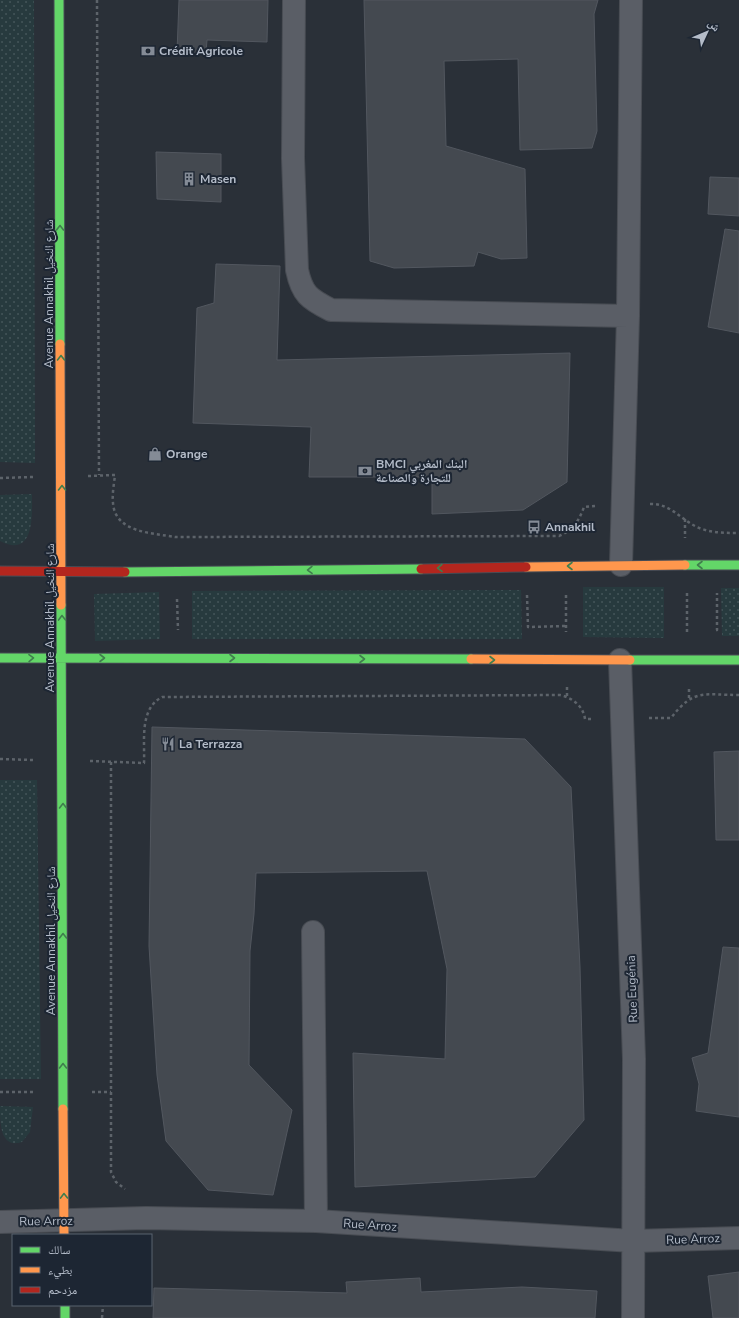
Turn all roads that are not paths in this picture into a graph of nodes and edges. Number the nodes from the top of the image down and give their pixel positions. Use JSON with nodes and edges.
{"nodes":[{"id":1,"x":59,"y":0,"type":"edge"},
{"id":2,"x":294,"y":0,"type":"edge"},
{"id":3,"x":631,"y":0,"type":"edge"},
{"id":4,"x":628,"y":316,"type":"junction"},
{"id":5,"x":621,"y":565,"type":"junction"},
{"id":6,"x":739,"y":565,"type":"edge"},
{"id":7,"x":0,"y":571,"type":"edge"},
{"id":8,"x":62,"y":572,"type":"junction"},
{"id":9,"x":63,"y":657,"type":"junction"},
{"id":10,"x":0,"y":658,"type":"edge"},
{"id":11,"x":620,"y":660,"type":"junction"},
{"id":12,"x":739,"y":660,"type":"edge"},
{"id":13,"x":314,"y":932,"type":"dead end"},
{"id":14,"x":316,"y":1221,"type":"junction"},
{"id":15,"x":0,"y":1222,"type":"edge"},
{"id":16,"x":64,"y":1228,"type":"edge"},
{"id":17,"x":739,"y":1238,"type":"edge"},
{"id":18,"x":633,"y":1241,"type":"junction"},
{"id":19,"x":65,"y":1306,"type":"edge"},
{"id":20,"x":65,"y":1318,"type":"edge"},
{"id":21,"x":633,"y":1318,"type":"edge"}],
"edges":[{"from":8,"to":1,"type":"main road","name":"Avenue Annakhil شارع النخيل","one_way":true},
{"from":2,"to":4,"type":"street"},
{"from":3,"to":4,"type":"street"},
{"from":4,"to":5,"type":"street"},
{"from":6,"to":5,"type":"main road","one_way":true},
{"from":5,"to":8,"type":"main road","one_way":true},
{"from":7,"to":8,"type":"main road"},
{"from":9,"to":8,"type":"main road","name":"Avenue Annakhil شارع النخيل","one_way":true},
{"from":10,"to":9,"type":"main road","one_way":true},
{"from":9,"to":11,"type":"main road","one_way":true},
{"from":16,"to":9,"type":"main road","name":"Avenue Annakhil شارع النخيل","one_way":true},
{"from":11,"to":12,"type":"main road"},
{"from":11,"to":18,"type":"street","name":"Rue Eugénia"},
{"from":13,"to":14,"type":"street"},
{"from":14,"to":16,"type":"street","name":"Rue Arroz"},
{"from":14,"to":18,"type":"street","name":"Rue Arroz"},
{"from":15,"to":16,"type":"street","name":"Rue Arroz"},
{"from":17,"to":18,"type":"street","name":"Rue Arroz"},
{"from":18,"to":21,"type":"street","name":"Rue Eugénia"},
{"from":19,"to":20,"type":"main road"}]}
